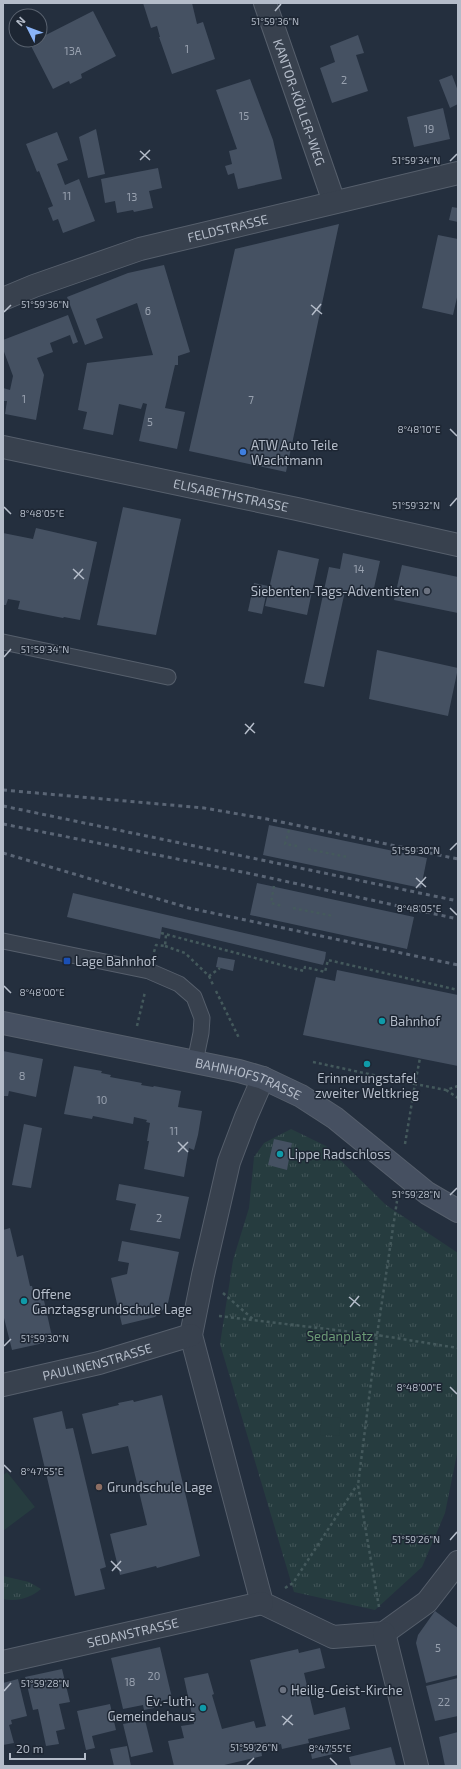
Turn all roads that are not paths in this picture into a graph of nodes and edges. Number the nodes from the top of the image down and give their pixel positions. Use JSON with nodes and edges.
{"nodes":[{"id":1,"x":265,"y":3,"type":"edge"},
{"id":2,"x":458,"y":173,"type":"edge"},
{"id":3,"x":334,"y":202,"type":"junction"},
{"id":4,"x":3,"y":299,"type":"edge"},
{"id":5,"x":3,"y":447,"type":"edge"},
{"id":6,"x":458,"y":545,"type":"edge"},
{"id":7,"x":3,"y":642,"type":"edge"},
{"id":8,"x":168,"y":677,"type":"dead end"},
{"id":9,"x":3,"y":941,"type":"edge"},
{"id":10,"x":3,"y":1023,"type":"edge"},
{"id":11,"x":195,"y":1062,"type":"junction"},
{"id":12,"x":263,"y":1078,"type":"junction"},
{"id":13,"x":458,"y":1211,"type":"edge"},
{"id":14,"x":191,"y":1335,"type":"junction"},
{"id":15,"x":3,"y":1385,"type":"edge"},
{"id":16,"x":458,"y":1562,"type":"edge"},
{"id":17,"x":262,"y":1603,"type":"junction"},
{"id":18,"x":384,"y":1633,"type":"junction"},
{"id":19,"x":3,"y":1662,"type":"edge"},
{"id":20,"x":417,"y":1766,"type":"edge"}],
"edges":[{"from":1,"to":3,"type":"street","name":"KANTOR-KÖLLER-WEG"},
{"from":2,"to":3,"type":"street","name":"FELDSTRASSE"},
{"from":3,"to":4,"type":"street","name":"FELDSTRASSE"},
{"from":5,"to":6,"type":"street","name":"ELISABETHSTRASSE"},
{"from":7,"to":8,"type":"lane"},
{"from":9,"to":11,"type":"lane"},
{"from":10,"to":11,"type":"main road","name":"BAHNHOFSTRASSE"},
{"from":11,"to":12,"type":"main road","name":"BAHNHOFSTRASSE"},
{"from":12,"to":13,"type":"main road","name":"BAHNHOFSTRASSE"},
{"from":12,"to":14,"type":"street"},
{"from":14,"to":15,"type":"street","name":"PAULINENSTRASSE"},
{"from":14,"to":17,"type":"street"},
{"from":16,"to":18,"type":"street"},
{"from":17,"to":18,"type":"street"},
{"from":17,"to":19,"type":"street","name":"SEDANSTRASSE"},
{"from":18,"to":20,"type":"street"}]}
